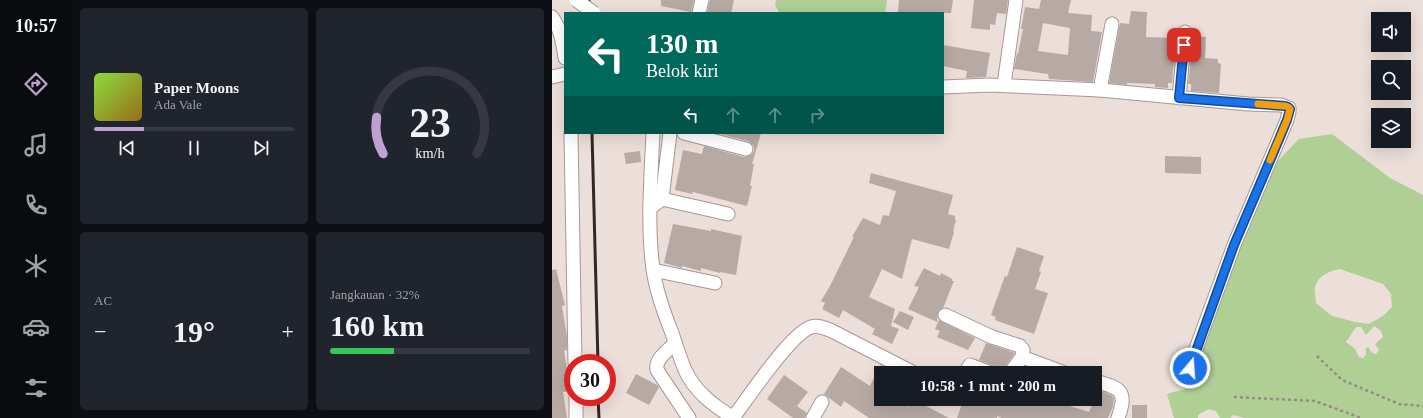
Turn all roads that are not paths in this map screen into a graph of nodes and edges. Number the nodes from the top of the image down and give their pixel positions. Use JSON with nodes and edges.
{"nodes":[{"id":1,"x":576,"y":0,"type":"edge"},
{"id":2,"x":702,"y":0,"type":"edge"},
{"id":3,"x":1016,"y":0,"type":"edge"},
{"id":4,"x":593,"y":12,"type":"edge"},
{"id":5,"x":699,"y":12,"type":"edge"},
{"id":6,"x":552,"y":18,"type":"edge"},
{"id":7,"x":1112,"y":24,"type":"dead end"},
{"id":8,"x":1185,"y":32,"type":"dead end"},
{"id":9,"x":564,"y":52,"type":"edge"},
{"id":10,"x":564,"y":74,"type":"edge"},
{"id":11,"x":552,"y":77,"type":"edge"},
{"id":12,"x":1004,"y":85,"type":"junction"},
{"id":13,"x":944,"y":87,"type":"edge"},
{"id":14,"x":1100,"y":90,"type":"junction"},
{"id":15,"x":1179,"y":98,"type":"junction"},
{"id":16,"x":571,"y":134,"type":"edge"},
{"id":17,"x":653,"y":134,"type":"edge"},
{"id":18,"x":670,"y":134,"type":"edge"},
{"id":19,"x":688,"y":134,"type":"edge"},
{"id":20,"x":746,"y":149,"type":"dead end"},
{"id":21,"x":662,"y":199,"type":"junction"},
{"id":22,"x":650,"y":208,"type":"junction"},
{"id":23,"x":728,"y":214,"type":"dead end"},
{"id":24,"x":653,"y":270,"type":"junction"},
{"id":25,"x":715,"y":283,"type":"dead end"},
{"id":26,"x":944,"y":315,"type":"dead end"},
{"id":27,"x":675,"y":344,"type":"junction"},
{"id":28,"x":575,"y":354,"type":"edge"},
{"id":29,"x":1022,"y":357,"type":"junction"},
{"id":30,"x":900,"y":366,"type":"edge"},
{"id":31,"x":1015,"y":366,"type":"edge"},
{"id":32,"x":1046,"y":366,"type":"edge"},
{"id":33,"x":1187,"y":378,"type":"dead end"},
{"id":34,"x":1102,"y":383,"type":"edge"},
{"id":35,"x":822,"y":402,"type":"dead end"},
{"id":36,"x":576,"y":406,"type":"edge"},
{"id":37,"x":576,"y":418,"type":"edge"},
{"id":38,"x":689,"y":418,"type":"edge"},
{"id":39,"x":734,"y":418,"type":"edge"},
{"id":40,"x":813,"y":418,"type":"edge"},
{"id":41,"x":1118,"y":418,"type":"edge"}],
"edges":[{"from":1,"to":4,"type":"street","bridge":true},
{"from":2,"to":5,"type":"street"},
{"from":3,"to":12,"type":"street"},
{"from":6,"to":9,"type":"street"},
{"from":7,"to":14,"type":"street"},
{"from":8,"to":15,"type":"street"},
{"from":10,"to":11,"type":"street"},
{"from":12,"to":13,"type":"street"},
{"from":12,"to":14,"type":"street"},
{"from":14,"to":15,"type":"street"},
{"from":15,"to":33,"type":"street"},
{"from":16,"to":28,"type":"street"},
{"from":17,"to":22,"type":"street"},
{"from":18,"to":21,"type":"street"},
{"from":19,"to":20,"type":"street"},
{"from":21,"to":22,"type":"street"},
{"from":21,"to":23,"type":"street"},
{"from":22,"to":24,"type":"street"},
{"from":24,"to":25,"type":"street"},
{"from":24,"to":27,"type":"street"},
{"from":26,"to":29,"type":"street"},
{"from":27,"to":38,"type":"street"},
{"from":27,"to":39,"type":"street"},
{"from":29,"to":31,"type":"street"},
{"from":29,"to":32,"type":"street"},
{"from":30,"to":39,"type":"street"},
{"from":34,"to":41,"type":"street"},
{"from":35,"to":40,"type":"street"},
{"from":36,"to":37,"type":"street"}]}
